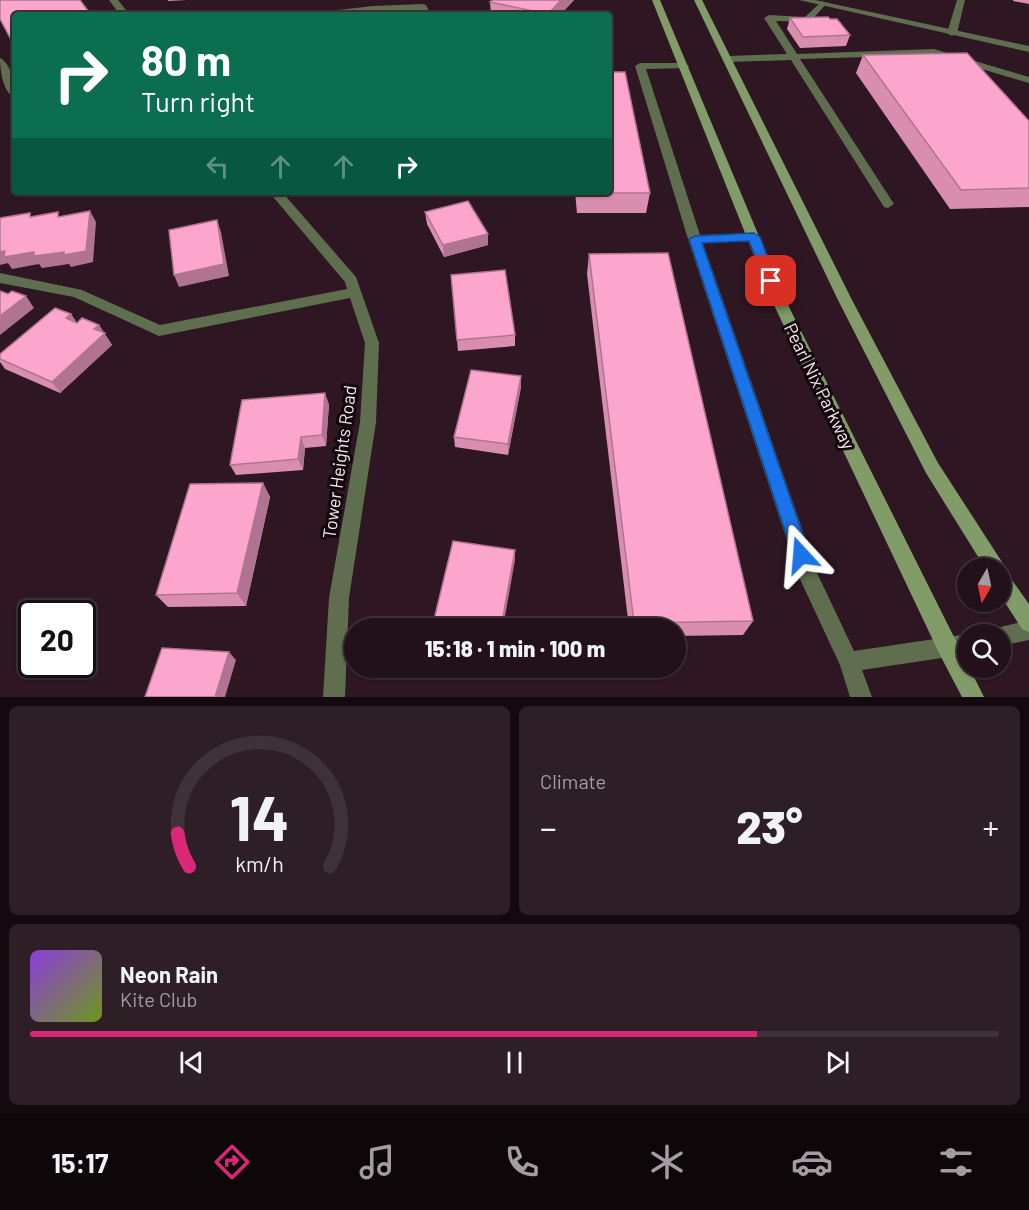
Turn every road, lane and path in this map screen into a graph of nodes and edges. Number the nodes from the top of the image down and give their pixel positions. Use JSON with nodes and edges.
{"nodes":[{"id":1,"x":113,"y":0,"type":"edge"},
{"id":2,"x":656,"y":0,"type":"edge"},
{"id":3,"x":698,"y":0,"type":"edge"},
{"id":4,"x":803,"y":0,"type":"edge"},
{"id":5,"x":960,"y":0,"type":"edge"},
{"id":6,"x":822,"y":4,"type":"junction"},
{"id":7,"x":423,"y":7,"type":"edge"},
{"id":8,"x":123,"y":12,"type":"edge"},
{"id":9,"x":347,"y":12,"type":"edge"},
{"id":10,"x":952,"y":33,"type":"junction"},
{"id":11,"x":1029,"y":49,"type":"edge"},
{"id":12,"x":795,"y":58,"type":"junction"},
{"id":13,"x":728,"y":59,"type":"junction"},
{"id":14,"x":0,"y":61,"type":"edge"},
{"id":15,"x":684,"y":66,"type":"junction"},
{"id":16,"x":1029,"y":80,"type":"edge"},
{"id":17,"x":12,"y":88,"type":"edge"},
{"id":18,"x":278,"y":195,"type":"edge"},
{"id":19,"x":888,"y":204,"type":"dead end"},
{"id":20,"x":754,"y":237,"type":"junction"},
{"id":21,"x":695,"y":239,"type":"junction"},
{"id":22,"x":0,"y":278,"type":"edge"},
{"id":23,"x":355,"y":292,"type":"junction"},
{"id":24,"x":989,"y":558,"type":"edge"},
{"id":25,"x":1011,"y":594,"type":"edge"},
{"id":26,"x":1029,"y":622,"type":"edge"},
{"id":27,"x":1029,"y":630,"type":"edge"},
{"id":28,"x":1011,"y":634,"type":"edge"},
{"id":29,"x":957,"y":646,"type":"edge"},
{"id":30,"x":947,"y":648,"type":"junction"},
{"id":31,"x":849,"y":662,"type":"junction"},
{"id":32,"x":334,"y":697,"type":"edge"},
{"id":33,"x":861,"y":697,"type":"edge"},
{"id":34,"x":973,"y":697,"type":"edge"}],
"edges":[{"from":1,"to":8,"type":"street"},
{"from":2,"to":15,"type":"main road","name":"Pearl Nix Parkway"},
{"from":3,"to":13,"type":"main road"},
{"from":4,"to":6,"type":"street"},
{"from":5,"to":10,"type":"street"},
{"from":6,"to":10,"type":"street"},
{"from":6,"to":12,"type":"street"},
{"from":7,"to":9,"type":"street"},
{"from":10,"to":11,"type":"street"},
{"from":12,"to":13,"type":"street"},
{"from":12,"to":16,"type":"street"},
{"from":12,"to":19,"type":"street"},
{"from":13,"to":24,"type":"main road"},
{"from":14,"to":17,"type":"street"},
{"from":15,"to":20,"type":"main road","name":"Pearl Nix Parkway"},
{"from":15,"to":21,"type":"street"},
{"from":18,"to":23,"type":"street","name":"Tower Heights Road"},
{"from":20,"to":21,"type":"street"},
{"from":20,"to":30,"type":"main road","name":"Pearl Nix Parkway"},
{"from":21,"to":31,"type":"street"},
{"from":22,"to":23,"type":"street"},
{"from":23,"to":32,"type":"street","name":"Tower Heights Road"},
{"from":25,"to":26,"type":"main road"},
{"from":27,"to":28,"type":"street"},
{"from":29,"to":30,"type":"street"},
{"from":30,"to":31,"type":"street"},
{"from":30,"to":34,"type":"main road","name":"Pearl Nix Parkway"},
{"from":31,"to":33,"type":"street"}]}
